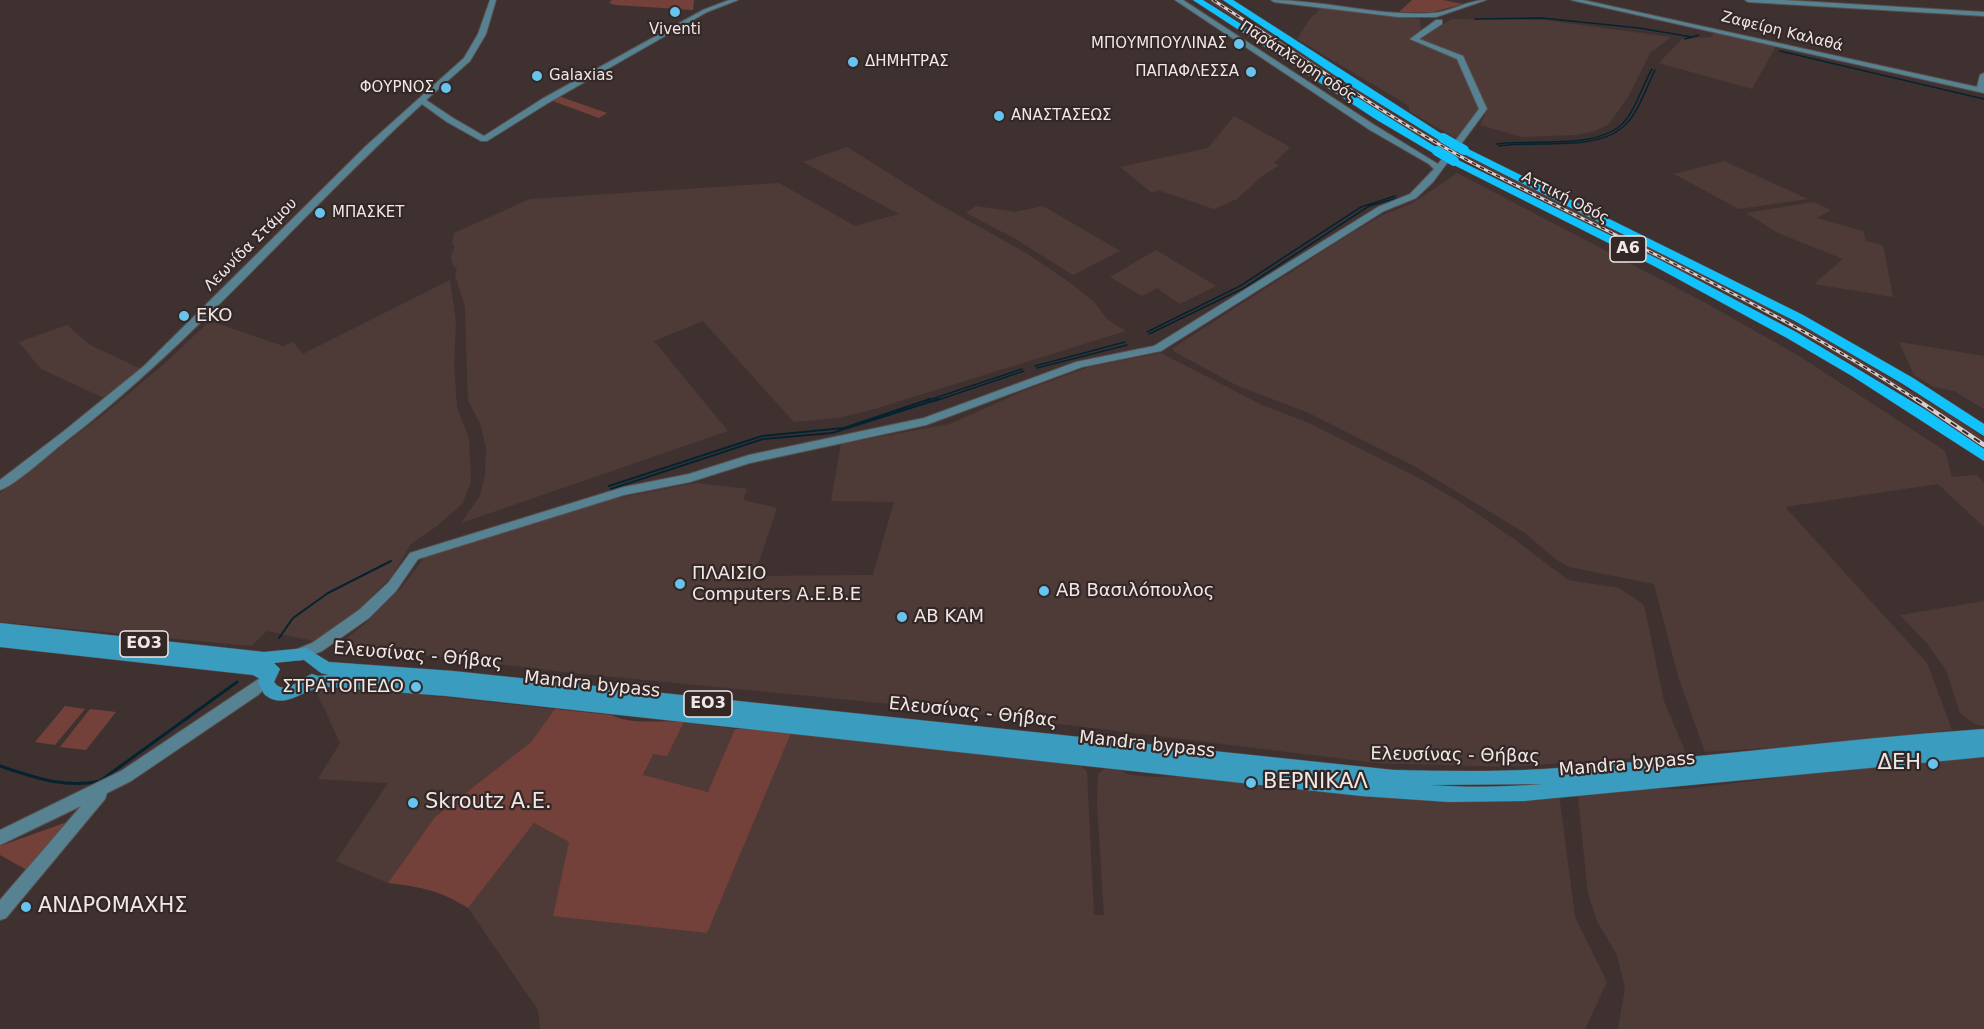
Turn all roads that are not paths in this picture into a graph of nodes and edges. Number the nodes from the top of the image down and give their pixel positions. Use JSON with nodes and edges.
{"nodes":[{"id":1,"x":493,"y":0,"type":"edge"},
{"id":2,"x":729,"y":0,"type":"edge"},
{"id":3,"x":735,"y":0,"type":"edge"},
{"id":4,"x":1178,"y":0,"type":"edge"},
{"id":5,"x":1197,"y":0,"type":"edge"},
{"id":6,"x":1227,"y":0,"type":"edge"},
{"id":7,"x":1274,"y":0,"type":"edge"},
{"id":8,"x":1483,"y":0,"type":"edge"},
{"id":9,"x":1574,"y":0,"type":"edge"},
{"id":10,"x":1748,"y":0,"type":"edge"},
{"id":11,"x":1807,"y":2,"type":"edge"},
{"id":12,"x":1984,"y":14,"type":"edge"},
{"id":13,"x":1435,"y":18,"type":"junction"},
{"id":14,"x":1984,"y":75,"type":"edge"},
{"id":15,"x":1982,"y":90,"type":"edge"},
{"id":16,"x":422,"y":100,"type":"junction"},
{"id":17,"x":482,"y":139,"type":"junction"},
{"id":18,"x":1438,"y":170,"type":"junction"},
{"id":19,"x":1934,"y":398,"type":"junction"},
{"id":20,"x":1984,"y":425,"type":"edge"},
{"id":21,"x":1984,"y":431,"type":"edge"},
{"id":22,"x":1952,"y":434,"type":"junction"},
{"id":23,"x":1984,"y":456,"type":"edge"},
{"id":24,"x":1984,"y":463,"type":"edge"},
{"id":25,"x":0,"y":486,"type":"edge"},
{"id":26,"x":0,"y":629,"type":"edge"},
{"id":27,"x":344,"y":629,"type":"junction"},
{"id":28,"x":0,"y":641,"type":"edge"},
{"id":29,"x":294,"y":656,"type":"junction"},
{"id":30,"x":318,"y":663,"type":"junction"},
{"id":31,"x":269,"y":683,"type":"junction"},
{"id":32,"x":307,"y":684,"type":"junction"},
{"id":33,"x":1984,"y":736,"type":"edge"},
{"id":34,"x":1984,"y":750,"type":"edge"},
{"id":35,"x":108,"y":787,"type":"junction"},
{"id":36,"x":0,"y":838,"type":"edge"},
{"id":37,"x":0,"y":912,"type":"edge"}],
"edges":[{"from":1,"to":16,"type":"street","name":"Λεωνίδα Στάμου"},
{"from":2,"to":17,"type":"street"},
{"from":3,"to":17,"type":"street"},
{"from":4,"to":18,"type":"street","name":"Παράπλευρη οδός"},
{"from":5,"to":22,"type":"highway","name":"Αττική Οδός","number":"Α6","bridge":true},
{"from":6,"to":19,"type":"highway","name":"Αττική Οδός","number":"Α6","bridge":true},
{"from":7,"to":13,"type":"street"},
{"from":8,"to":13,"type":"street"},
{"from":9,"to":15,"type":"street","name":"Ζαφείρη Καλαθά"},
{"from":10,"to":11,"type":"street"},
{"from":11,"to":12,"type":"street"},
{"from":13,"to":18,"type":"street"},
{"from":14,"to":15,"type":"street"},
{"from":16,"to":17,"type":"street"},
{"from":16,"to":25,"type":"street","name":"Λεωνίδα Στάμου"},
{"from":18,"to":27,"type":"street"},
{"from":19,"to":20,"type":"highway"},
{"from":19,"to":21,"type":"highway","name":"Αττική Οδός","number":"Α6"},
{"from":22,"to":23,"type":"highway","name":"Αττική Οδός","number":"Α6"},
{"from":22,"to":24,"type":"highway"},
{"from":26,"to":29,"type":"main road","name":"Ελευσίνας - Θήβας","number":"ΕΟ3"},
{"from":27,"to":29,"type":"street"},
{"from":27,"to":30,"type":"street"},
{"from":28,"to":31,"type":"main road","number":"ΕΟ3"},
{"from":29,"to":30,"type":"main road","name":"Ελευσίνας - Θήβας","number":"ΕΟ3"},
{"from":29,"to":31,"type":"main road"},
{"from":30,"to":32,"type":"main road","name":"Ελευσίνας - Θήβας"},
{"from":30,"to":33,"type":"main road","name":"Ελευσίνας - Θήβας","number":"ΕΟ3"},
{"from":31,"to":32,"type":"main road","number":"ΕΟ3"},
{"from":31,"to":35,"type":"street"},
{"from":32,"to":34,"type":"main road","name":"Mandra bypass","number":"ΕΟ3"},
{"from":35,"to":36,"type":"street"},
{"from":35,"to":37,"type":"street"}]}
